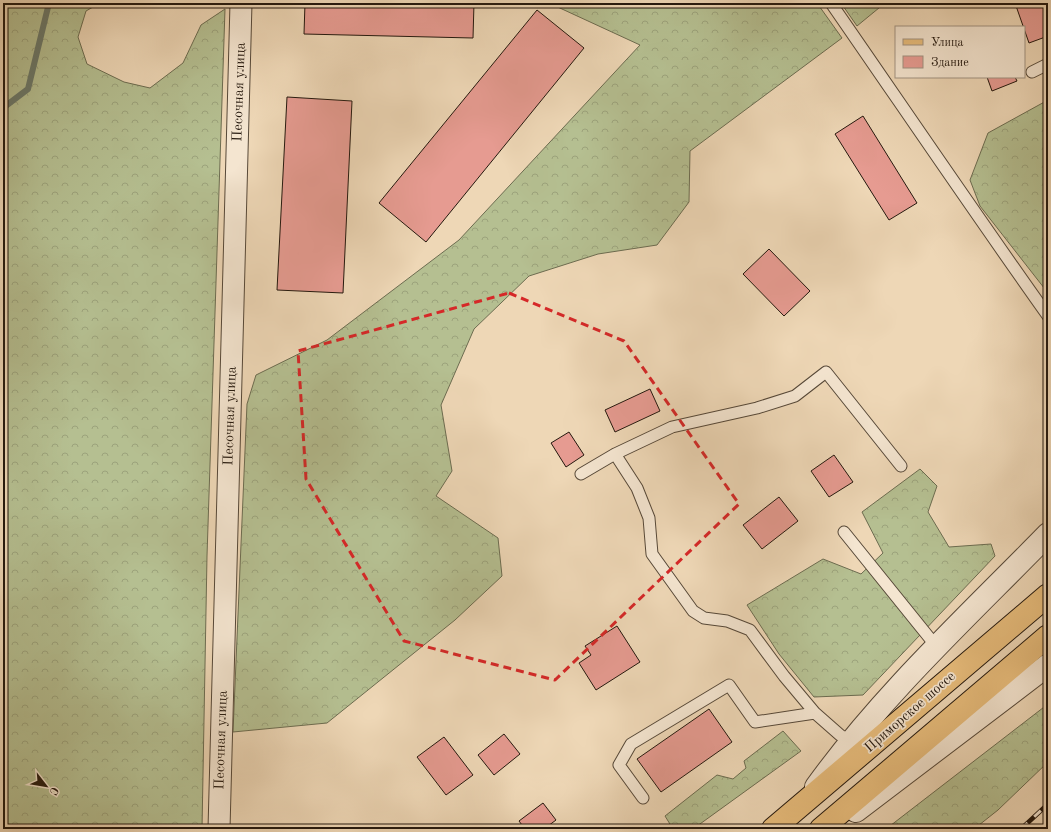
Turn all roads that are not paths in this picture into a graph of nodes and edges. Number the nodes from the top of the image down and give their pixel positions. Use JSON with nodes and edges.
{"nodes":[{"id":1,"x":241,"y":3,"type":"edge"},
{"id":2,"x":831,"y":3,"type":"edge"},
{"id":3,"x":1048,"y":64,"type":"edge"},
{"id":4,"x":1032,"y":72,"type":"dead end"},
{"id":5,"x":1048,"y":316,"type":"edge"},
{"id":6,"x":614,"y":454,"type":"junction"},
{"id":7,"x":901,"y":466,"type":"dead end"},
{"id":8,"x":581,"y":474,"type":"dead end"},
{"id":9,"x":844,"y":532,"type":"dead end"},
{"id":10,"x":1048,"y":534,"type":"edge"},
{"id":11,"x":1048,"y":595,"type":"edge"},
{"id":12,"x":1048,"y":636,"type":"edge"},
{"id":13,"x":936,"y":646,"type":"junction"},
{"id":14,"x":1048,"y":665,"type":"edge"},
{"id":15,"x":815,"y":714,"type":"junction"},
{"id":16,"x":851,"y":742,"type":"junction"},
{"id":17,"x":643,"y":798,"type":"dead end"},
{"id":18,"x":804,"y":803,"type":"junction"},
{"id":19,"x":219,"y":829,"type":"edge"},
{"id":20,"x":772,"y":829,"type":"edge"},
{"id":21,"x":822,"y":829,"type":"edge"},
{"id":22,"x":833,"y":829,"type":"edge"}],
"edges":[{"from":1,"to":19,"type":"street","name":"Песочная улица"},
{"from":2,"to":5,"type":"lane"},
{"from":3,"to":4,"type":"lane"},
{"from":6,"to":7,"type":"lane"},
{"from":6,"to":8,"type":"lane"},
{"from":6,"to":15,"type":"lane"},
{"from":9,"to":13,"type":"lane"},
{"from":10,"to":13,"type":"street"},
{"from":11,"to":18,"type":"main road","name":"Приморское шоссе"},
{"from":12,"to":21,"type":"main road"},
{"from":13,"to":16,"type":"street"},
{"from":14,"to":22,"type":"street"},
{"from":15,"to":16,"type":"lane"},
{"from":15,"to":17,"type":"lane"},
{"from":16,"to":18,"type":"street"},
{"from":18,"to":20,"type":"main road","name":"Приморское шоссе"}]}
